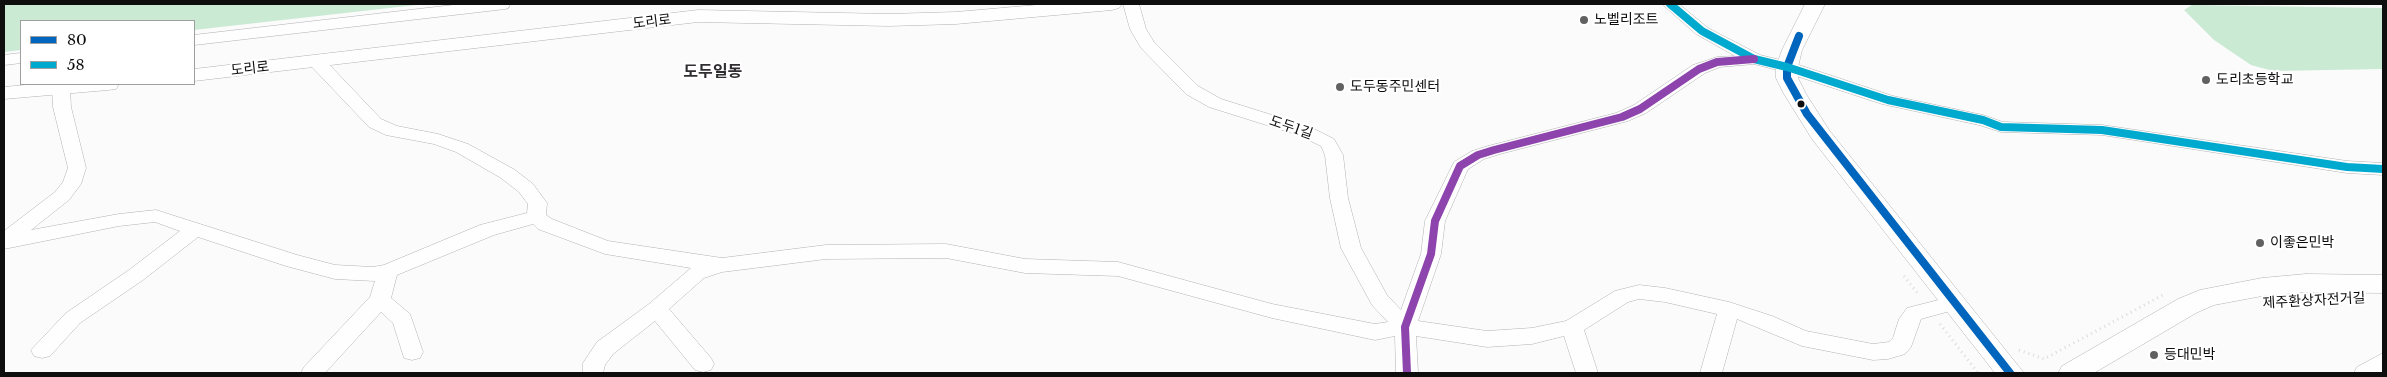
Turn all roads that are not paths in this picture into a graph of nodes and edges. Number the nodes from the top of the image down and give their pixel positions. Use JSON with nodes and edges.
{"nodes":[{"id":1,"x":505,"y":4,"type":"edge"},
{"id":2,"x":1112,"y":4,"type":"edge"},
{"id":3,"x":1130,"y":4,"type":"edge"},
{"id":4,"x":1670,"y":4,"type":"edge"},
{"id":5,"x":1815,"y":4,"type":"edge"},
{"id":6,"x":195,"y":40,"type":"edge"},
{"id":7,"x":20,"y":58,"type":"edge"},
{"id":8,"x":1754,"y":59,"type":"junction"},
{"id":9,"x":4,"y":60,"type":"edge"},
{"id":10,"x":317,"y":62,"type":"junction"},
{"id":11,"x":1787,"y":66,"type":"junction"},
{"id":12,"x":195,"y":75,"type":"edge"},
{"id":13,"x":96,"y":85,"type":"edge"},
{"id":14,"x":61,"y":88,"type":"junction"},
{"id":15,"x":4,"y":93,"type":"edge"},
{"id":16,"x":2383,"y":169,"type":"edge"},
{"id":17,"x":536,"y":218,"type":"junction"},
{"id":18,"x":196,"y":228,"type":"junction"},
{"id":19,"x":6,"y":237,"type":"edge"},
{"id":20,"x":722,"y":265,"type":"junction"},
{"id":21,"x":388,"y":271,"type":"junction"},
{"id":22,"x":2383,"y":284,"type":"edge"},
{"id":23,"x":380,"y":300,"type":"junction"},
{"id":24,"x":1954,"y":303,"type":"junction"},
{"id":25,"x":656,"y":309,"type":"junction"},
{"id":26,"x":1729,"y":309,"type":"junction"},
{"id":27,"x":1405,"y":327,"type":"junction"},
{"id":28,"x":1572,"y":327,"type":"junction"},
{"id":29,"x":42,"y":350,"type":"dead end"},
{"id":30,"x":412,"y":352,"type":"dead end"},
{"id":31,"x":2383,"y":361,"type":"edge"},
{"id":32,"x":703,"y":364,"type":"dead end"},
{"id":33,"x":593,"y":372,"type":"dead end"},
{"id":34,"x":312,"y":373,"type":"edge"},
{"id":35,"x":1408,"y":373,"type":"edge"},
{"id":36,"x":1587,"y":373,"type":"edge"},
{"id":37,"x":1711,"y":373,"type":"edge"},
{"id":38,"x":2010,"y":373,"type":"edge"},
{"id":39,"x":2072,"y":373,"type":"edge"},
{"id":40,"x":2365,"y":373,"type":"edge"}],
"edges":[{"from":1,"to":6,"type":"lane"},
{"from":2,"to":10,"type":"street","name":"도리로"},
{"from":3,"to":27,"type":"street","name":"도두1길"},
{"from":4,"to":8,"type":"street"},
{"from":5,"to":11,"type":"street"},
{"from":7,"to":9,"type":"lane"},
{"from":8,"to":11,"type":"street"},
{"from":8,"to":27,"type":"street"},
{"from":10,"to":12,"type":"street","name":"도리로"},
{"from":10,"to":17,"type":"street"},
{"from":11,"to":16,"type":"street"},
{"from":11,"to":24,"type":"street"},
{"from":13,"to":14,"type":"street"},
{"from":14,"to":15,"type":"street"},
{"from":14,"to":19,"type":"street"},
{"from":17,"to":20,"type":"street"},
{"from":17,"to":21,"type":"street"},
{"from":18,"to":19,"type":"street"},
{"from":18,"to":21,"type":"street"},
{"from":18,"to":29,"type":"street"},
{"from":20,"to":25,"type":"street"},
{"from":20,"to":27,"type":"street"},
{"from":21,"to":23,"type":"street"},
{"from":22,"to":39,"type":"street"},
{"from":23,"to":30,"type":"street"},
{"from":23,"to":34,"type":"street"},
{"from":24,"to":26,"type":"street"},
{"from":24,"to":38,"type":"street"},
{"from":25,"to":32,"type":"street"},
{"from":25,"to":33,"type":"street"},
{"from":26,"to":28,"type":"street"},
{"from":26,"to":37,"type":"street"},
{"from":27,"to":28,"type":"street"},
{"from":27,"to":35,"type":"street"},
{"from":28,"to":36,"type":"street"},
{"from":31,"to":40,"type":"street"}]}
